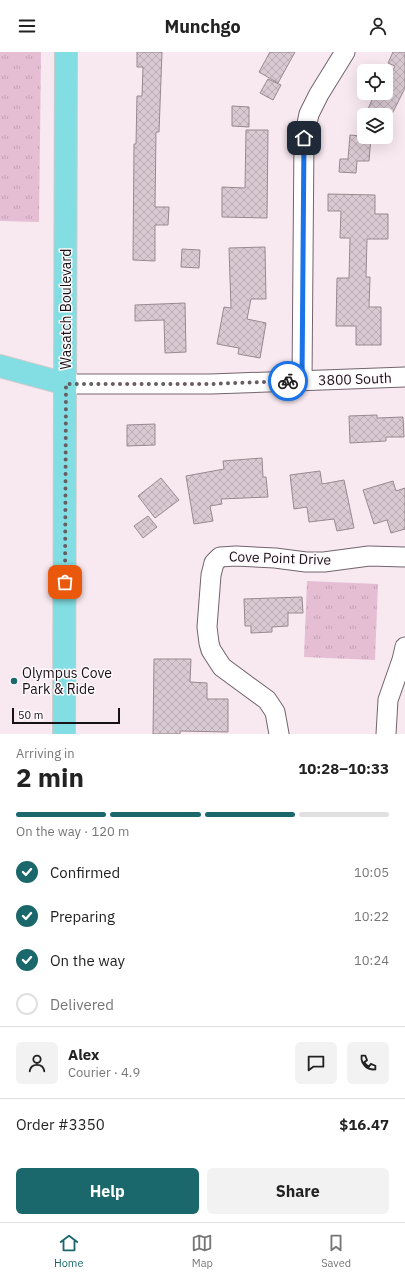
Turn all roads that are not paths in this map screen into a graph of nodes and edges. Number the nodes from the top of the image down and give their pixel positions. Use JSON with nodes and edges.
{"nodes":[{"id":1,"x":66,"y":52,"type":"edge"},
{"id":2,"x":345,"y":52,"type":"edge"},
{"id":3,"x":0,"y":366,"type":"edge"},
{"id":4,"x":405,"y":377,"type":"edge"},
{"id":5,"x":302,"y":381,"type":"junction"},
{"id":6,"x":66,"y":384,"type":"junction"},
{"id":7,"x":405,"y":557,"type":"edge"},
{"id":8,"x":405,"y":647,"type":"edge"},
{"id":9,"x":64,"y":734,"type":"edge"},
{"id":10,"x":279,"y":734,"type":"edge"},
{"id":11,"x":386,"y":734,"type":"edge"}],
"edges":[{"from":1,"to":6,"type":"main road","name":"Wasatch Boulevard"},
{"from":2,"to":5,"type":"street"},
{"from":3,"to":6,"type":"main road"},
{"from":4,"to":5,"type":"street","name":"3800 South"},
{"from":5,"to":6,"type":"street","name":"3800 South"},
{"from":6,"to":9,"type":"main road","name":"Wasatch Boulevard"},
{"from":7,"to":10,"type":"street","name":"Cove Point Drive"},
{"from":8,"to":11,"type":"street"}]}
